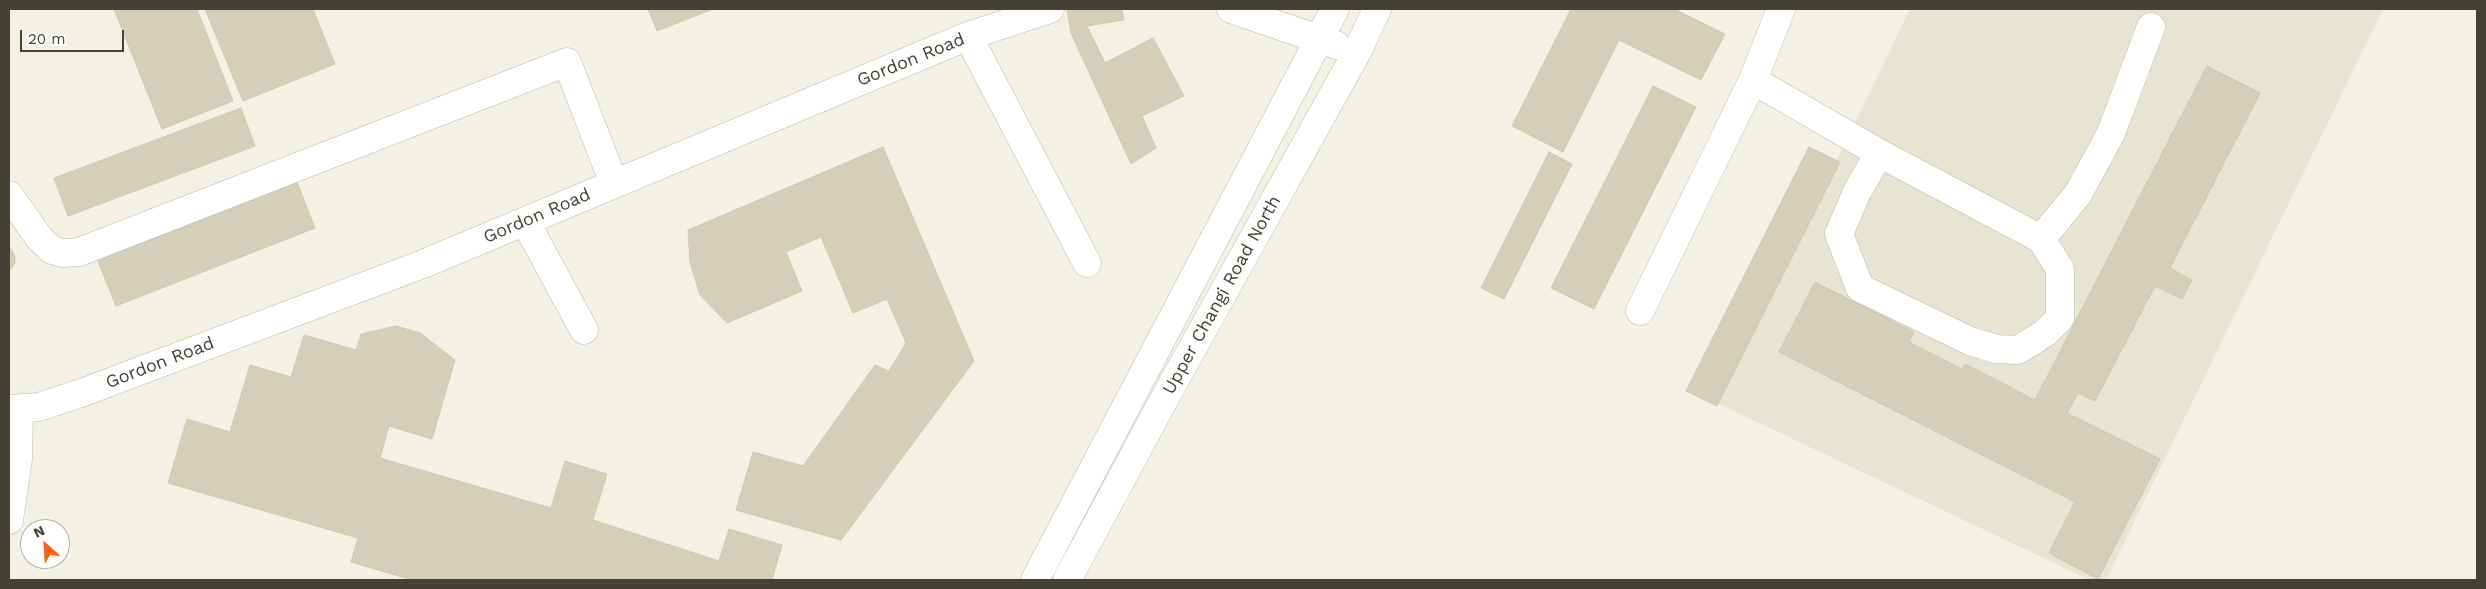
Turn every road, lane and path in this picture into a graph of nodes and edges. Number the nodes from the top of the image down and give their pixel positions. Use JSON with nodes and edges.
{"nodes":[{"id":1,"x":1050,"y":9,"type":"edge"},
{"id":2,"x":1231,"y":9,"type":"edge"},
{"id":3,"x":1336,"y":9,"type":"edge"},
{"id":4,"x":1376,"y":9,"type":"edge"},
{"id":5,"x":1781,"y":9,"type":"edge"},
{"id":6,"x":2151,"y":27,"type":"dead end"},
{"id":7,"x":968,"y":36,"type":"junction"},
{"id":8,"x":1320,"y":40,"type":"junction"},
{"id":9,"x":1357,"y":52,"type":"junction"},
{"id":10,"x":1753,"y":80,"type":"junction"},
{"id":11,"x":1879,"y":153,"type":"junction"},
{"id":12,"x":614,"y":184,"type":"junction"},
{"id":13,"x":9,"y":195,"type":"edge"},
{"id":14,"x":525,"y":221,"type":"junction"},
{"id":15,"x":2041,"y":239,"type":"junction"},
{"id":16,"x":1087,"y":264,"type":"dead end"},
{"id":17,"x":1640,"y":311,"type":"dead end"},
{"id":18,"x":584,"y":330,"type":"dead end"},
{"id":19,"x":14,"y":410,"type":"edge"},
{"id":20,"x":9,"y":520,"type":"edge"},
{"id":21,"x":1035,"y":580,"type":"edge"},
{"id":22,"x":1067,"y":580,"type":"edge"}],
"edges":[{"from":1,"to":7,"type":"street","name":"Gordon Road"},
{"from":2,"to":8,"type":"street"},
{"from":3,"to":8,"type":"street","name":"Upper Changi Road North"},
{"from":4,"to":9,"type":"street","name":"Upper Changi Road North"},
{"from":5,"to":10,"type":"street"},
{"from":6,"to":15,"type":"street"},
{"from":7,"to":12,"type":"street","name":"Gordon Road"},
{"from":7,"to":16,"type":"street"},
{"from":8,"to":9,"type":"street"},
{"from":8,"to":21,"type":"street","name":"Upper Changi Road North"},
{"from":9,"to":22,"type":"street","name":"Upper Changi Road North"},
{"from":10,"to":11,"type":"street"},
{"from":10,"to":17,"type":"street"},
{"from":11,"to":15,"type":"street"},
{"from":11,"to":15,"type":"street"},
{"from":12,"to":13,"type":"street"},
{"from":12,"to":14,"type":"street","name":"Gordon Road"},
{"from":14,"to":18,"type":"street"},
{"from":14,"to":19,"type":"street","name":"Gordon Road"},
{"from":19,"to":20,"type":"street"}]}
